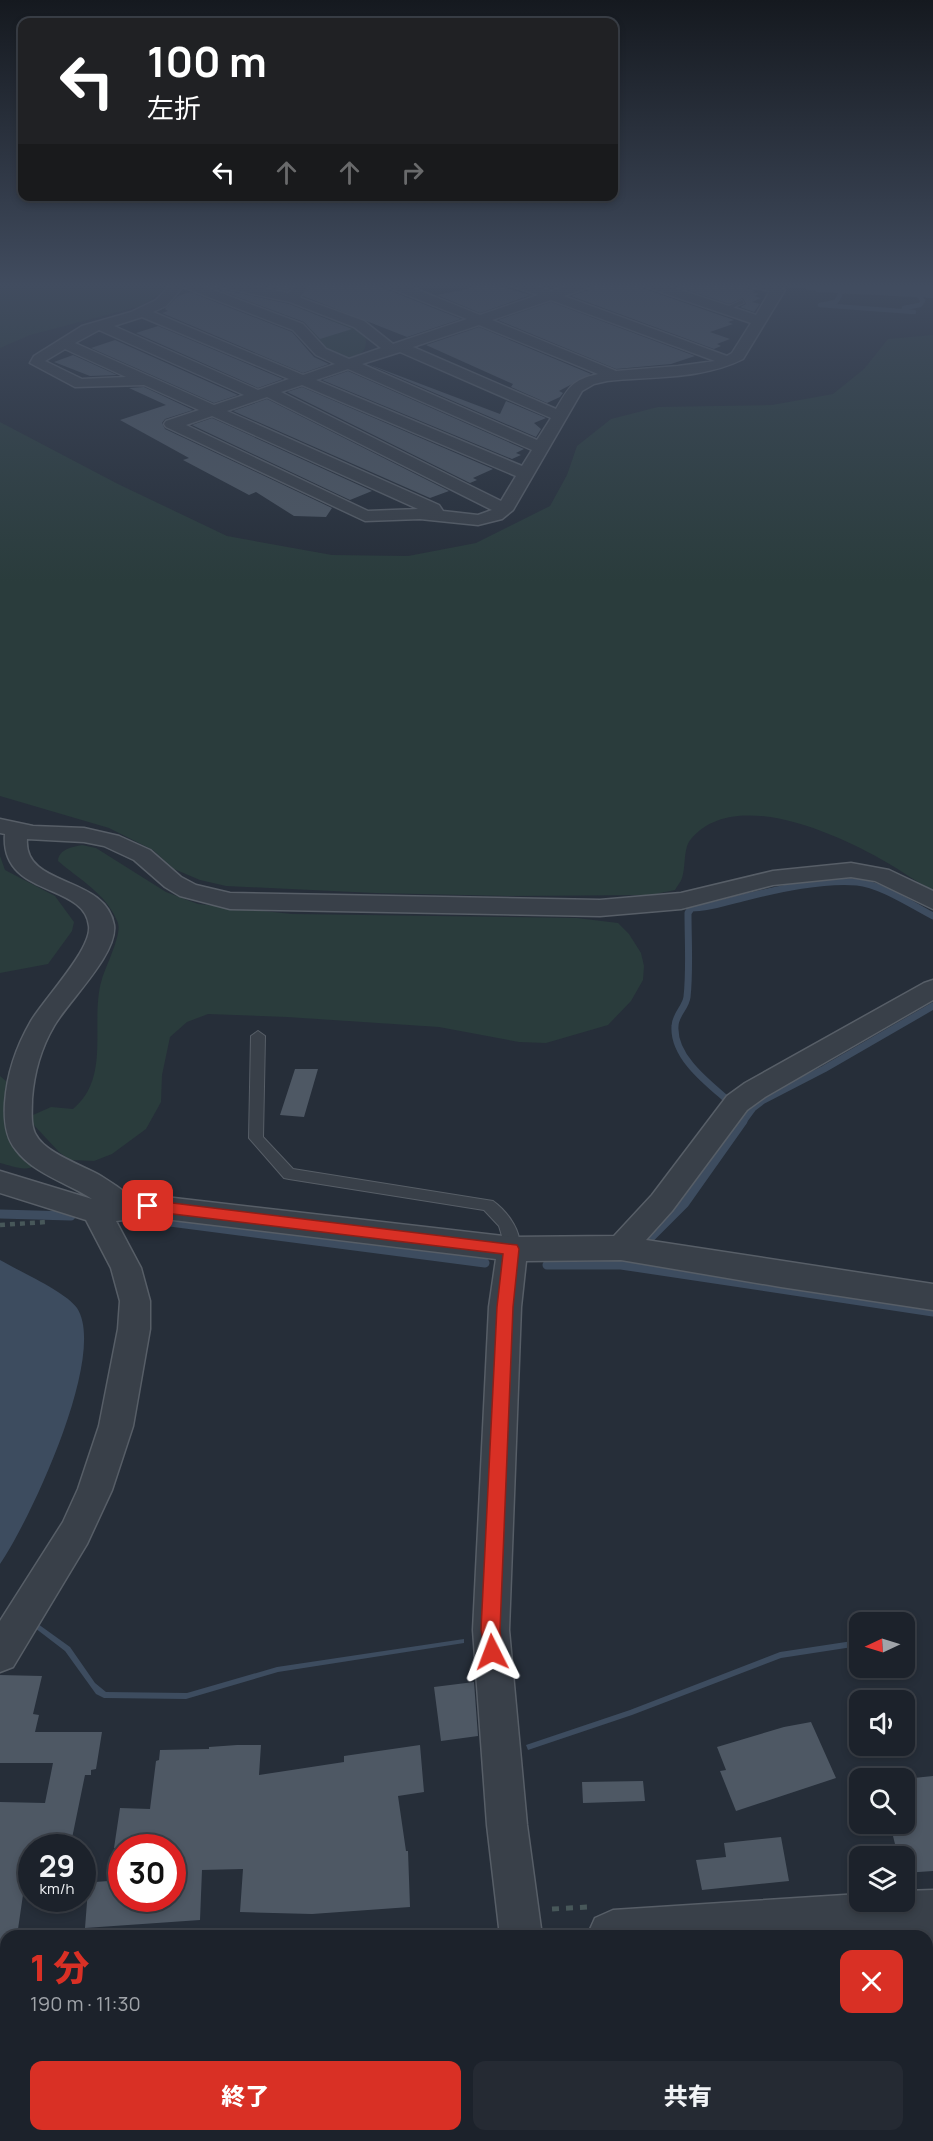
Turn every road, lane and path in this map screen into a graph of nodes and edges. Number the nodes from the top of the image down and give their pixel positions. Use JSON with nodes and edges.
{"nodes":[{"id":1,"x":78,"y":383,"type":"edge"},
{"id":2,"x":98,"y":383,"type":"edge"},
{"id":3,"x":154,"y":383,"type":"edge"},
{"id":4,"x":238,"y":383,"type":"edge"},
{"id":5,"x":291,"y":383,"type":"edge"},
{"id":6,"x":307,"y":383,"type":"edge"},
{"id":7,"x":395,"y":383,"type":"edge"},
{"id":8,"x":479,"y":383,"type":"edge"},
{"id":9,"x":581,"y":383,"type":"edge"},
{"id":10,"x":262,"y":393,"type":"junction"},
{"id":11,"x":215,"y":410,"type":"junction"},
{"id":12,"x":559,"y":416,"type":"junction"},
{"id":13,"x":542,"y":448,"type":"junction"},
{"id":14,"x":526,"y":474,"type":"junction"},
{"id":15,"x":503,"y":509,"type":"junction"},
{"id":16,"x":439,"y":516,"type":"junction"},
{"id":17,"x":9,"y":827,"type":"edge"},
{"id":18,"x":933,"y":901,"type":"edge"},
{"id":19,"x":933,"y":989,"type":"edge"},
{"id":20,"x":258,"y":1036,"type":"dead end"},
{"id":21,"x":0,"y":1182,"type":"edge"},
{"id":22,"x":111,"y":1210,"type":"junction"},
{"id":23,"x":621,"y":1248,"type":"junction"},
{"id":24,"x":512,"y":1249,"type":"junction"},
{"id":25,"x":933,"y":1297,"type":"edge"},
{"id":26,"x":0,"y":1654,"type":"edge"},
{"id":27,"x":933,"y":1916,"type":"edge"},
{"id":28,"x":520,"y":1930,"type":"edge"},
{"id":29,"x":709,"y":1930,"type":"edge"}],
"edges":[{"from":1,"to":2,"type":"street"},
{"from":3,"to":11,"type":"street"},
{"from":4,"to":10,"type":"street"},
{"from":5,"to":10,"type":"street"},
{"from":6,"to":14,"type":"street"},
{"from":7,"to":13,"type":"street"},
{"from":8,"to":12,"type":"street"},
{"from":9,"to":12,"type":"street"},
{"from":10,"to":11,"type":"street"},
{"from":10,"to":15,"type":"street"},
{"from":11,"to":16,"type":"street"},
{"from":11,"to":16,"type":"street"},
{"from":12,"to":13,"type":"street"},
{"from":13,"to":14,"type":"street"},
{"from":14,"to":15,"type":"street"},
{"from":15,"to":16,"type":"street"},
{"from":17,"to":18,"type":"street"},
{"from":17,"to":22,"type":"street"},
{"from":19,"to":23,"type":"street"},
{"from":20,"to":24,"type":"lane"},
{"from":21,"to":22,"type":"street"},
{"from":22,"to":24,"type":"street"},
{"from":22,"to":26,"type":"street"},
{"from":23,"to":24,"type":"street"},
{"from":23,"to":25,"type":"street"},
{"from":24,"to":28,"type":"street"},
{"from":27,"to":29,"type":"street"}]}
